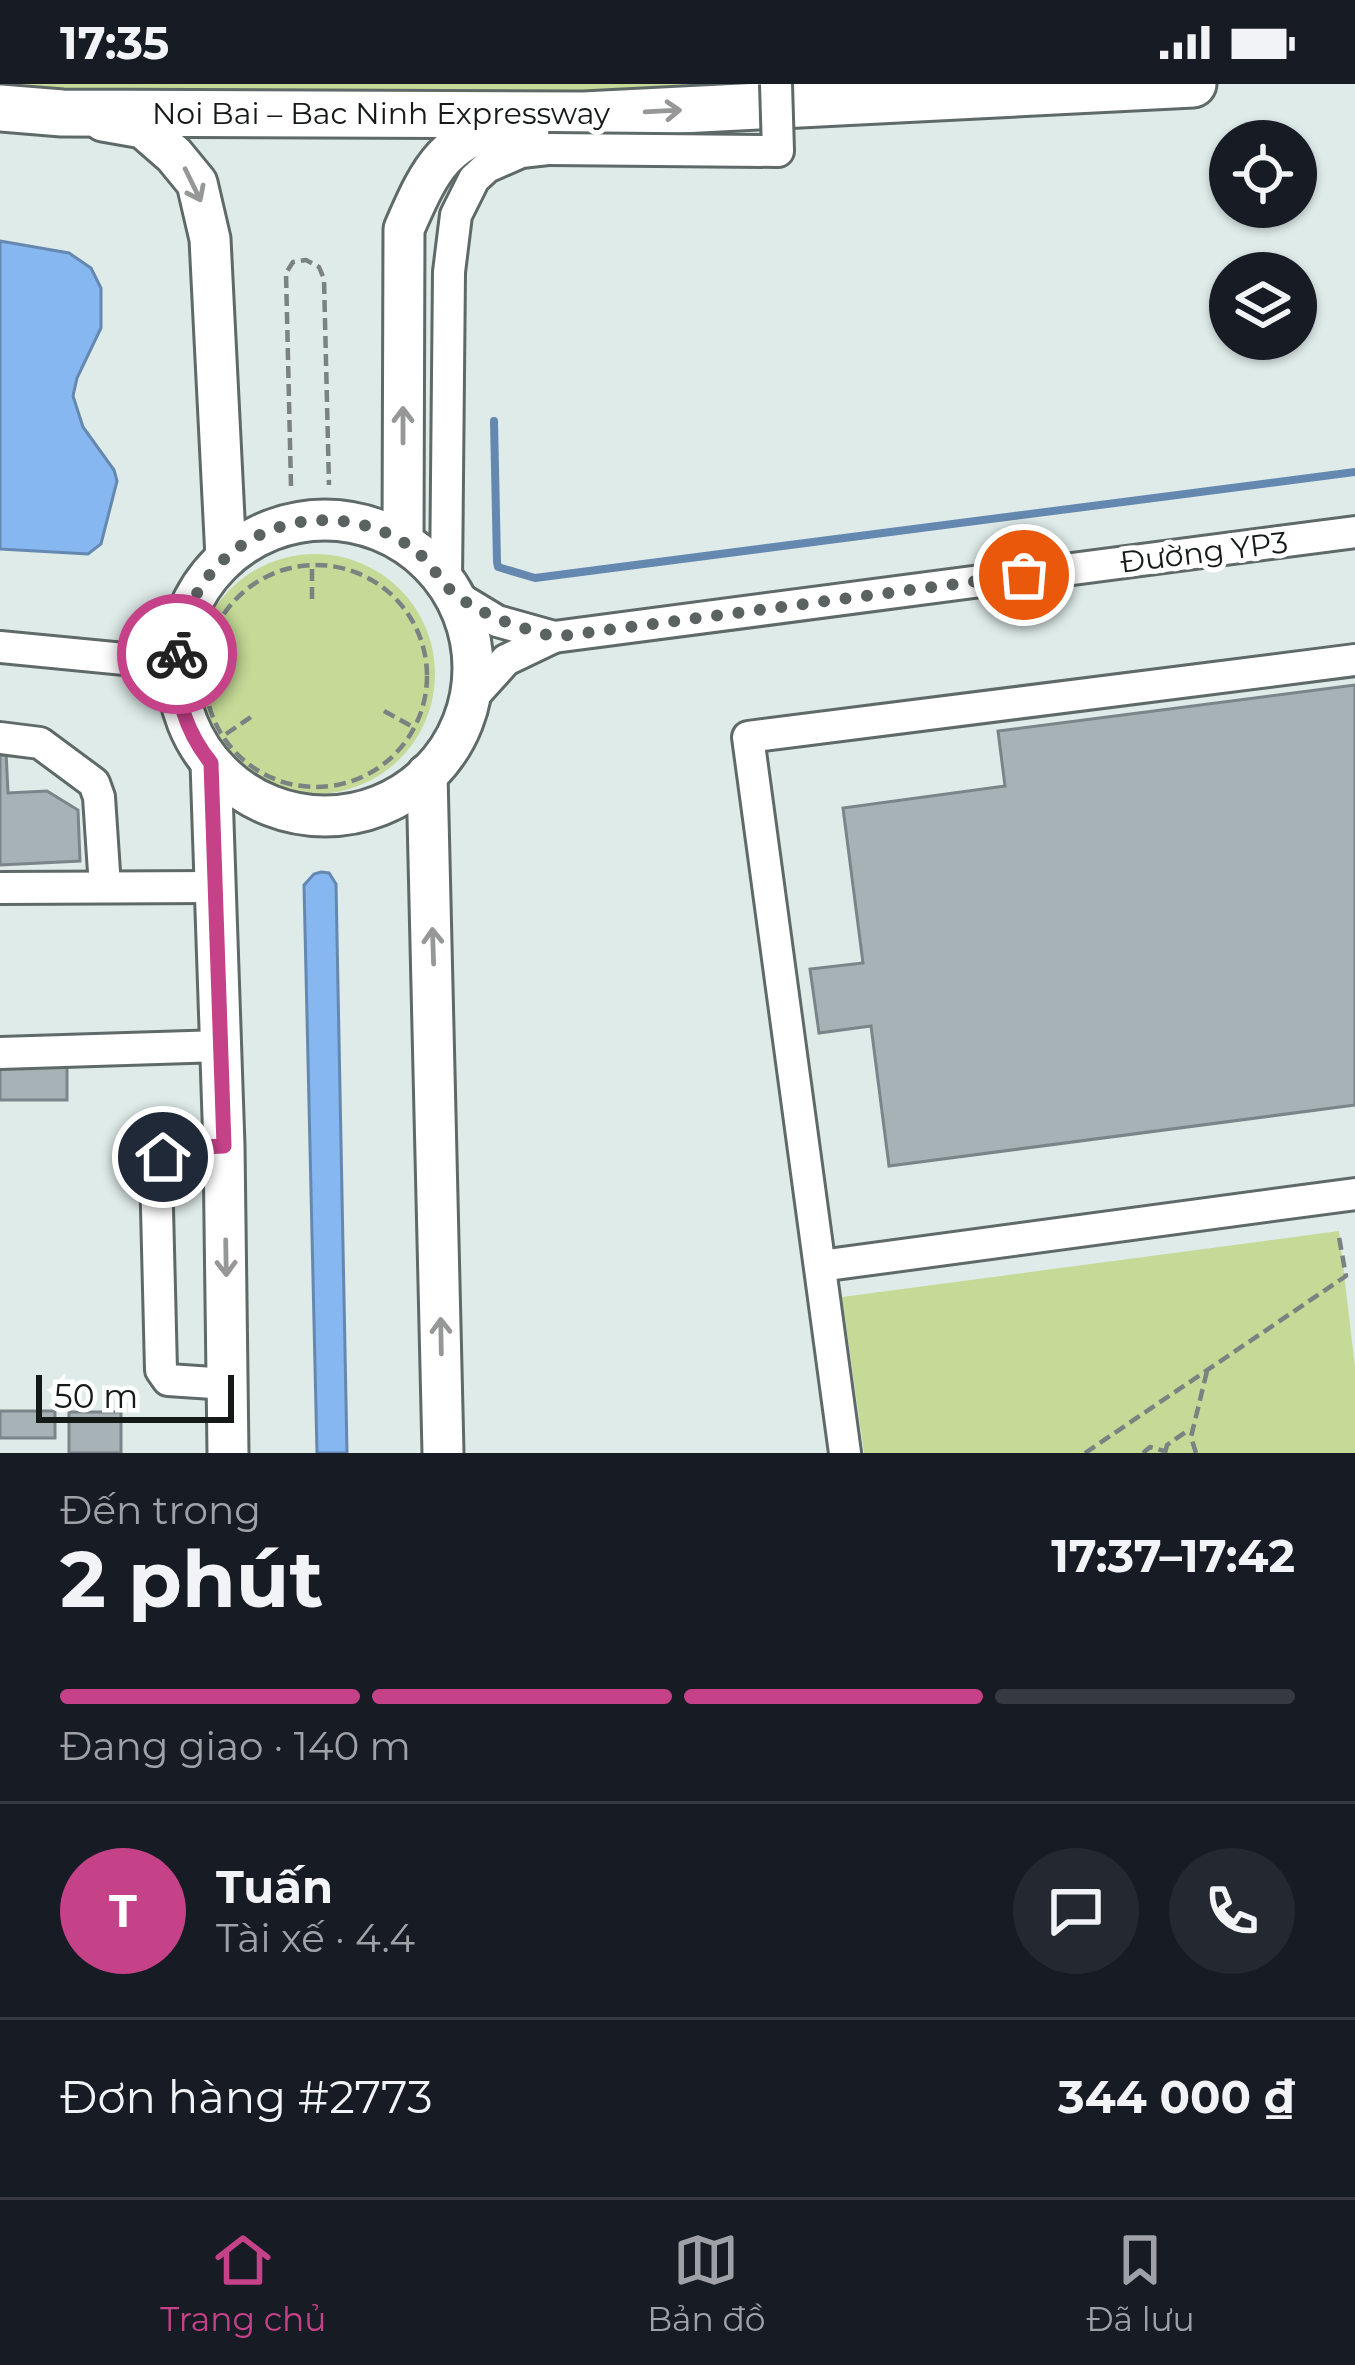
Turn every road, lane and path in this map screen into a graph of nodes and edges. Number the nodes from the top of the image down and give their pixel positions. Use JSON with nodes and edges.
{"nodes":[{"id":1,"x":776,"y":84,"type":"edge"},
{"id":2,"x":1192,"y":84,"type":"edge"},
{"id":3,"x":0,"y":108,"type":"edge"},
{"id":4,"x":62,"y":113,"type":"junction"},
{"id":5,"x":584,"y":115,"type":"junction"},
{"id":6,"x":329,"y":484,"type":"dead end"},
{"id":7,"x":290,"y":486,"type":"dead end"},
{"id":8,"x":1355,"y":532,"type":"edge"},
{"id":9,"x":403,"y":542,"type":"junction"},
{"id":10,"x":226,"y":558,"type":"junction"},
{"id":11,"x":312,"y":565,"type":"junction"},
{"id":12,"x":450,"y":588,"type":"junction"},
{"id":13,"x":312,"y":599,"type":"dead end"},
{"id":14,"x":554,"y":637,"type":"junction"},
{"id":15,"x":0,"y":647,"type":"edge"},
{"id":16,"x":1355,"y":660,"type":"edge"},
{"id":17,"x":176,"y":664,"type":"junction"},
{"id":18,"x":469,"y":701,"type":"junction"},
{"id":19,"x":384,"y":710,"type":"dead end"},
{"id":20,"x":251,"y":717,"type":"dead end"},
{"id":21,"x":415,"y":728,"type":"junction"},
{"id":22,"x":0,"y":738,"type":"edge"},
{"id":23,"x":217,"y":750,"type":"junction"},
{"id":24,"x":427,"y":774,"type":"junction"},
{"id":25,"x":0,"y":887,"type":"edge"},
{"id":26,"x":105,"y":887,"type":"junction"},
{"id":27,"x":214,"y":887,"type":"junction"},
{"id":28,"x":221,"y":1046,"type":"junction"},
{"id":29,"x":0,"y":1053,"type":"edge"},
{"id":30,"x":224,"y":1146,"type":"junction"},
{"id":31,"x":1355,"y":1194,"type":"edge"},
{"id":32,"x":1340,"y":1237,"type":"dead end"},
{"id":33,"x":820,"y":1266,"type":"junction"},
{"id":34,"x":1207,"y":1370,"type":"junction"},
{"id":35,"x":228,"y":1384,"type":"junction"},
{"id":36,"x":1193,"y":1428,"type":"junction"},
{"id":37,"x":1096,"y":1449,"type":"edge"},
{"id":38,"x":1164,"y":1452,"type":"edge"},
{"id":39,"x":228,"y":1453,"type":"edge"},
{"id":40,"x":442,"y":1453,"type":"edge"},
{"id":41,"x":845,"y":1453,"type":"edge"},
{"id":42,"x":1085,"y":1453,"type":"edge"},
{"id":43,"x":1144,"y":1453,"type":"edge"},
{"id":44,"x":1196,"y":1453,"type":"edge"}],
"edges":[{"from":1,"to":12,"type":"street","bridge":true},
{"from":5,"to":2,"type":"highway","name":"Noi Bai – Bac Ninh Expressway","one_way":true},
{"from":3,"to":4,"type":"highway","name":"Noi Bai – Bac Ninh Expressway"},
{"from":4,"to":5,"type":"highway","name":"Noi Bai – Bac Ninh Expressway"},
{"from":4,"to":10,"type":"main road","one_way":true},
{"from":9,"to":5,"type":"main road","one_way":true},
{"from":6,"to":7,"type":"path"},
{"from":8,"to":14,"type":"street","name":"Đường YP3"},
{"from":9,"to":10,"type":"main road"},
{"from":9,"to":12,"type":"main road"},
{"from":10,"to":17,"type":"main road"},
{"from":11,"to":13,"type":"path"},
{"from":11,"to":21,"type":"path"},
{"from":11,"to":23,"type":"path"},
{"from":12,"to":14,"type":"street"},
{"from":12,"to":18,"type":"main road"},
{"from":14,"to":18,"type":"street"},
{"from":15,"to":17,"type":"street"},
{"from":16,"to":33,"type":"street"},
{"from":17,"to":23,"type":"main road"},
{"from":18,"to":24,"type":"main road"},
{"from":19,"to":21,"type":"path"},
{"from":20,"to":23,"type":"path"},
{"from":21,"to":23,"type":"path"},
{"from":22,"to":26,"type":"street"},
{"from":23,"to":24,"type":"main road"},
{"from":23,"to":27,"type":"main road"},
{"from":40,"to":24,"type":"main road","one_way":true},
{"from":25,"to":26,"type":"street"},
{"from":26,"to":27,"type":"street"},
{"from":27,"to":28,"type":"main road"},
{"from":28,"to":29,"type":"street"},
{"from":28,"to":30,"type":"main road"},
{"from":30,"to":35,"type":"main road","one_way":true},
{"from":30,"to":35,"type":"street"},
{"from":31,"to":33,"type":"street"},
{"from":32,"to":34,"type":"path"},
{"from":33,"to":41,"type":"street"},
{"from":34,"to":36,"type":"path"},
{"from":34,"to":37,"type":"path"},
{"from":35,"to":39,"type":"main road"},
{"from":36,"to":38,"type":"path"},
{"from":36,"to":44,"type":"path"},
{"from":37,"to":42,"type":"path"},
{"from":38,"to":43,"type":"path"}]}
